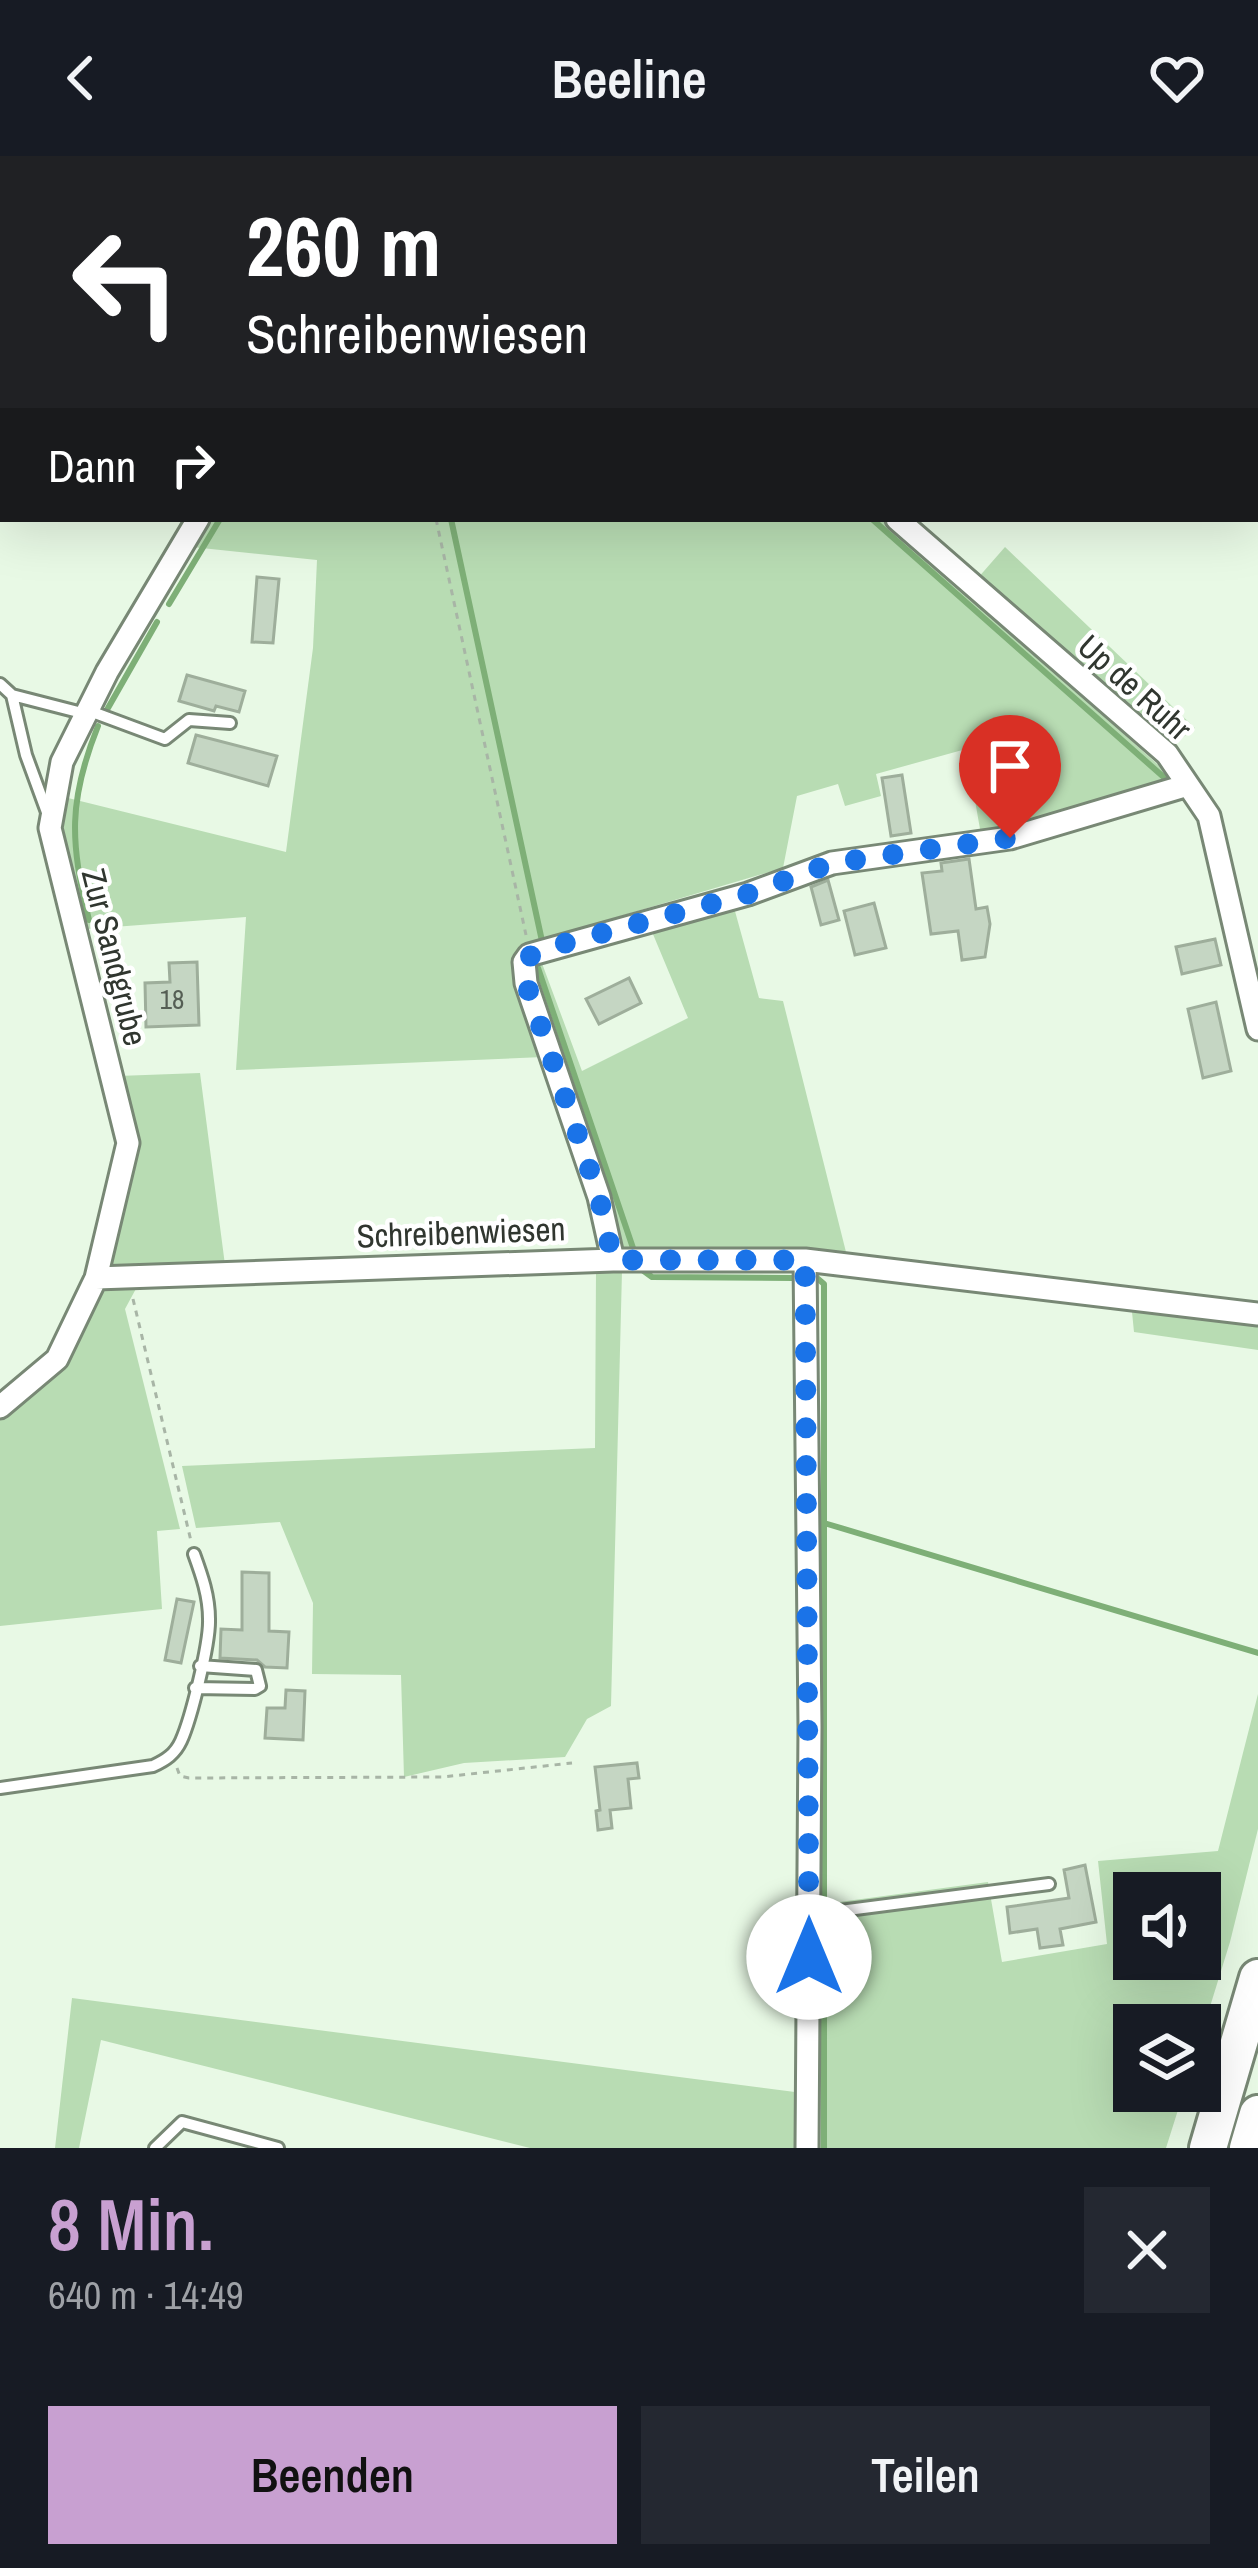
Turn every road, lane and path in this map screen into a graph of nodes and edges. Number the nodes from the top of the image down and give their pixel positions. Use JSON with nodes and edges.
{"nodes":[{"id":1,"x":196,"y":522,"type":"edge"},
{"id":2,"x":437,"y":522,"type":"edge"},
{"id":3,"x":900,"y":522,"type":"edge"},
{"id":4,"x":0,"y":684,"type":"edge"},
{"id":5,"x":12,"y":695,"type":"junction"},
{"id":6,"x":87,"y":712,"type":"junction"},
{"id":7,"x":230,"y":723,"type":"dead end"},
{"id":8,"x":61,"y":767,"type":"junction"},
{"id":9,"x":32,"y":771,"type":"junction"},
{"id":10,"x":1188,"y":785,"type":"junction"},
{"id":11,"x":51,"y":824,"type":"junction"},
{"id":12,"x":529,"y":955,"type":"junction"},
{"id":13,"x":1258,"y":1029,"type":"edge"},
{"id":14,"x":613,"y":1260,"type":"junction"},
{"id":15,"x":805,"y":1260,"type":"junction"},
{"id":16,"x":128,"y":1277,"type":"junction"},
{"id":17,"x":96,"y":1278,"type":"junction"},
{"id":18,"x":1258,"y":1314,"type":"edge"},
{"id":19,"x":0,"y":1407,"type":"edge"},
{"id":20,"x":194,"y":1554,"type":"joint"},
{"id":21,"x":200,"y":1666,"type":"junction"},
{"id":22,"x":195,"y":1688,"type":"junction"},
{"id":23,"x":176,"y":1749,"type":"junction"},
{"id":24,"x":572,"y":1763,"type":"dead end"},
{"id":25,"x":0,"y":1788,"type":"edge"},
{"id":26,"x":1049,"y":1884,"type":"dead end"},
{"id":27,"x":809,"y":1916,"type":"junction"},
{"id":28,"x":1258,"y":1978,"type":"edge"},
{"id":29,"x":1258,"y":2114,"type":"edge"},
{"id":30,"x":155,"y":2148,"type":"edge"},
{"id":31,"x":278,"y":2148,"type":"edge"},
{"id":32,"x":807,"y":2148,"type":"edge"},
{"id":33,"x":1208,"y":2148,"type":"edge"},
{"id":34,"x":1248,"y":2148,"type":"edge"}],
"edges":[{"from":1,"to":6,"type":"street","name":"Zur Sandgrube"},
{"from":2,"to":12,"type":"path"},
{"from":3,"to":10,"type":"street","name":"Up de Ruhr"},
{"from":4,"to":5,"type":"lane"},
{"from":5,"to":6,"type":"lane"},
{"from":5,"to":9,"type":"lane"},
{"from":6,"to":7,"type":"lane"},
{"from":6,"to":8,"type":"street","name":"Zur Sandgrube"},
{"from":8,"to":9,"type":"lane"},
{"from":8,"to":11,"type":"street","name":"Zur Sandgrube"},
{"from":9,"to":11,"type":"lane"},
{"from":10,"to":12,"type":"street"},
{"from":10,"to":13,"type":"street","name":"Up de Ruhr"},
{"from":11,"to":17,"type":"street","name":"Zur Sandgrube"},
{"from":12,"to":14,"type":"street"},
{"from":14,"to":15,"type":"street","name":"Schreibenwiesen"},
{"from":14,"to":16,"type":"street","name":"Schreibenwiesen"},
{"from":15,"to":18,"type":"street","name":"Schreibenwiesen"},
{"from":15,"to":27,"type":"street"},
{"from":16,"to":17,"type":"street","name":"Schreibenwiesen"},
{"from":16,"to":20,"type":"path"},
{"from":17,"to":19,"type":"street","name":"Zur Sandgrube"},
{"from":20,"to":21,"type":"lane"},
{"from":21,"to":22,"type":"lane"},
{"from":21,"to":22,"type":"lane"},
{"from":22,"to":23,"type":"lane"},
{"from":23,"to":24,"type":"path"},
{"from":23,"to":25,"type":"lane"},
{"from":26,"to":27,"type":"lane"},
{"from":27,"to":32,"type":"street"},
{"from":28,"to":33,"type":"highway"},
{"from":29,"to":34,"type":"highway"},
{"from":30,"to":31,"type":"lane"}]}
